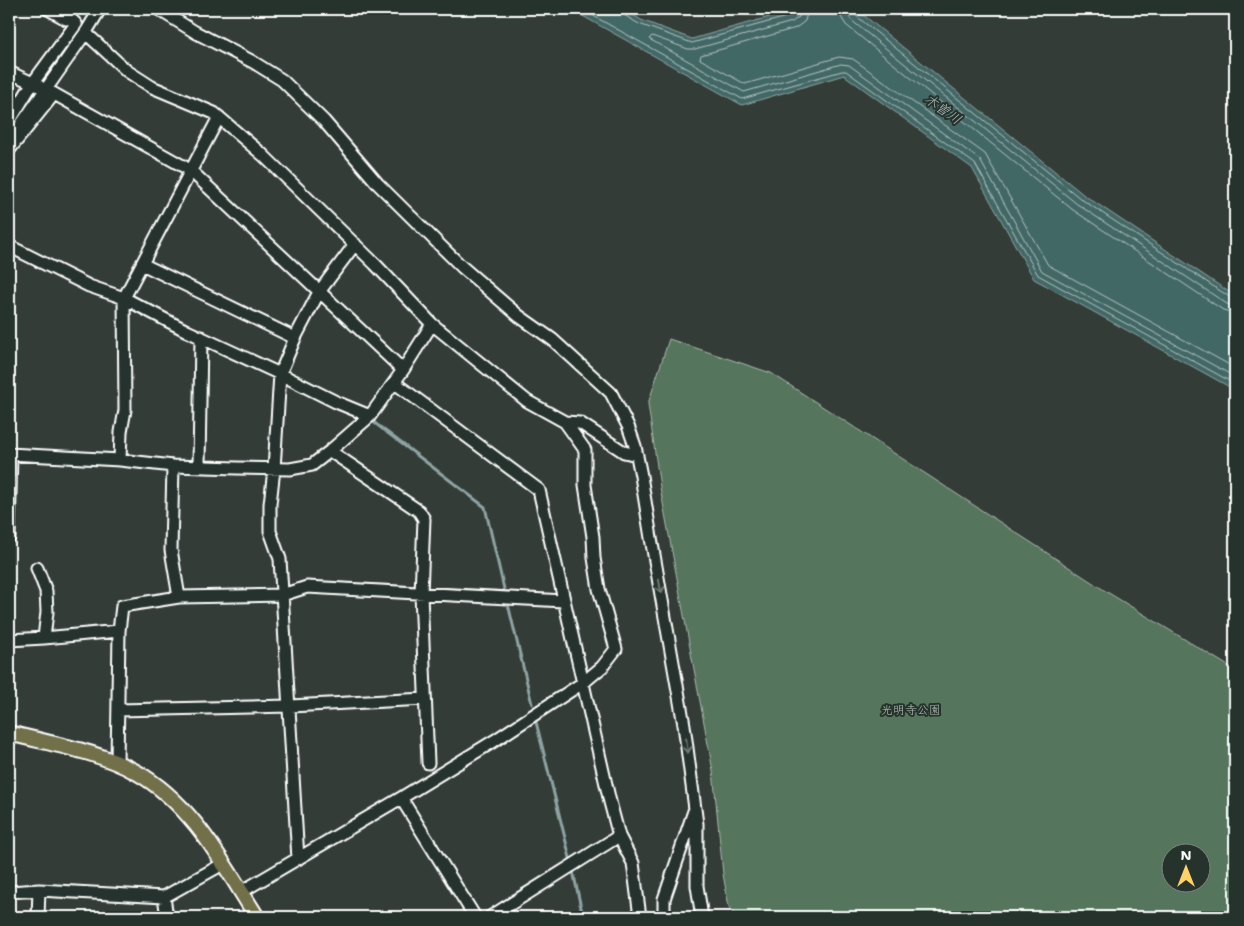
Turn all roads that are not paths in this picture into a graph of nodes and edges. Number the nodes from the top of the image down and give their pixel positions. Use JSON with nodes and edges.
{"nodes":[{"id":1,"x":48,"y":9,"type":"edge"},
{"id":2,"x":60,"y":9,"type":"edge"},
{"id":3,"x":100,"y":9,"type":"edge"},
{"id":4,"x":158,"y":9,"type":"edge"},
{"id":5,"x":78,"y":26,"type":"junction"},
{"id":6,"x":89,"y":36,"type":"dead end"},
{"id":7,"x":9,"y":72,"type":"edge"},
{"id":8,"x":44,"y":89,"type":"junction"},
{"id":9,"x":219,"y":118,"type":"junction"},
{"id":10,"x":9,"y":122,"type":"edge"},
{"id":11,"x":9,"y":142,"type":"edge"},
{"id":12,"x":9,"y":150,"type":"edge"},
{"id":13,"x":190,"y":170,"type":"junction"},
{"id":14,"x":355,"y":244,"type":"junction"},
{"id":15,"x":9,"y":246,"type":"edge"},
{"id":16,"x":142,"y":264,"type":"junction"},
{"id":17,"x":319,"y":292,"type":"junction"},
{"id":18,"x":124,"y":298,"type":"junction"},
{"id":19,"x":432,"y":324,"type":"junction"},
{"id":20,"x":201,"y":337,"type":"junction"},
{"id":21,"x":295,"y":338,"type":"junction"},
{"id":22,"x":403,"y":370,"type":"junction"},
{"id":23,"x":280,"y":374,"type":"junction"},
{"id":24,"x":395,"y":383,"type":"junction"},
{"id":25,"x":370,"y":416,"type":"junction"},
{"id":26,"x":565,"y":422,"type":"junction"},
{"id":27,"x":330,"y":451,"type":"junction"},
{"id":28,"x":10,"y":454,"type":"edge"},
{"id":29,"x":636,"y":455,"type":"junction"},
{"id":30,"x":120,"y":460,"type":"junction"},
{"id":31,"x":173,"y":466,"type":"junction"},
{"id":32,"x":199,"y":466,"type":"junction"},
{"id":33,"x":274,"y":469,"type":"junction"},
{"id":34,"x":9,"y":537,"type":"edge"},
{"id":35,"x":37,"y":568,"type":"dead end"},
{"id":36,"x":421,"y":594,"type":"junction"},
{"id":37,"x":282,"y":596,"type":"junction"},
{"id":38,"x":179,"y":597,"type":"junction"},
{"id":39,"x":564,"y":600,"type":"junction"},
{"id":40,"x":119,"y":631,"type":"junction"},
{"id":41,"x":44,"y":638,"type":"junction"},
{"id":42,"x":9,"y":640,"type":"edge"},
{"id":43,"x":584,"y":682,"type":"junction"},
{"id":44,"x":425,"y":699,"type":"junction"},
{"id":45,"x":290,"y":706,"type":"junction"},
{"id":46,"x":118,"y":710,"type":"junction"},
{"id":47,"x":9,"y":733,"type":"edge"},
{"id":48,"x":117,"y":763,"type":"junction"},
{"id":49,"x":428,"y":763,"type":"dead end"},
{"id":50,"x":401,"y":798,"type":"junction"},
{"id":51,"x":695,"y":809,"type":"junction"},
{"id":52,"x":619,"y":836,"type":"junction"},
{"id":53,"x":298,"y":859,"type":"junction"},
{"id":54,"x":223,"y":864,"type":"junction"},
{"id":55,"x":39,"y":890,"type":"junction"},
{"id":56,"x":9,"y":892,"type":"edge"},
{"id":57,"x":240,"y":892,"type":"junction"},
{"id":58,"x":164,"y":897,"type":"junction"},
{"id":59,"x":38,"y":917,"type":"edge"},
{"id":60,"x":167,"y":917,"type":"edge"},
{"id":61,"x":256,"y":917,"type":"edge"},
{"id":62,"x":476,"y":917,"type":"edge"},
{"id":63,"x":490,"y":917,"type":"edge"},
{"id":64,"x":640,"y":917,"type":"edge"},
{"id":65,"x":664,"y":917,"type":"edge"},
{"id":66,"x":702,"y":917,"type":"edge"}],
"edges":[{"from":1,"to":5,"type":"street"},
{"from":2,"to":5,"type":"street"},
{"from":3,"to":11,"type":"street"},
{"from":4,"to":29,"type":"street"},
{"from":5,"to":8,"type":"street"},
{"from":6,"to":9,"type":"street"},
{"from":7,"to":8,"type":"street"},
{"from":8,"to":10,"type":"street"},
{"from":8,"to":12,"type":"street"},
{"from":8,"to":13,"type":"street"},
{"from":9,"to":13,"type":"street"},
{"from":9,"to":14,"type":"street"},
{"from":13,"to":16,"type":"street"},
{"from":13,"to":17,"type":"street"},
{"from":14,"to":17,"type":"street"},
{"from":14,"to":19,"type":"street"},
{"from":15,"to":18,"type":"street"},
{"from":16,"to":18,"type":"street"},
{"from":16,"to":21,"type":"street"},
{"from":17,"to":21,"type":"street"},
{"from":17,"to":22,"type":"street"},
{"from":18,"to":20,"type":"street"},
{"from":18,"to":30,"type":"street"},
{"from":19,"to":22,"type":"street"},
{"from":19,"to":26,"type":"street"},
{"from":20,"to":23,"type":"street"},
{"from":20,"to":32,"type":"street"},
{"from":21,"to":23,"type":"street"},
{"from":22,"to":24,"type":"street"},
{"from":23,"to":25,"type":"street"},
{"from":23,"to":33,"type":"street"},
{"from":24,"to":25,"type":"street"},
{"from":24,"to":39,"type":"street"},
{"from":25,"to":27,"type":"street"},
{"from":26,"to":29,"type":"street"},
{"from":26,"to":43,"type":"street"},
{"from":27,"to":33,"type":"street"},
{"from":27,"to":36,"type":"street"},
{"from":28,"to":30,"type":"street"},
{"from":28,"to":34,"type":"street"},
{"from":29,"to":51,"type":"street","one_way":true},
{"from":30,"to":31,"type":"street"},
{"from":31,"to":32,"type":"street"},
{"from":31,"to":38,"type":"street"},
{"from":32,"to":33,"type":"street"},
{"from":33,"to":37,"type":"street"},
{"from":35,"to":41,"type":"street"},
{"from":36,"to":37,"type":"street"},
{"from":36,"to":39,"type":"street"},
{"from":36,"to":44,"type":"street"},
{"from":37,"to":38,"type":"street"},
{"from":37,"to":45,"type":"street"},
{"from":38,"to":40,"type":"street"},
{"from":39,"to":43,"type":"street"},
{"from":40,"to":41,"type":"street"},
{"from":40,"to":46,"type":"street"},
{"from":41,"to":42,"type":"street"},
{"from":43,"to":50,"type":"street"},
{"from":43,"to":52,"type":"street"},
{"from":44,"to":45,"type":"street"},
{"from":44,"to":49,"type":"street"},
{"from":45,"to":46,"type":"street"},
{"from":45,"to":53,"type":"street"},
{"from":46,"to":48,"type":"street"},
{"from":47,"to":48,"type":"main road"},
{"from":48,"to":54,"type":"main road"},
{"from":50,"to":53,"type":"street"},
{"from":50,"to":62,"type":"street"},
{"from":51,"to":65,"type":"street"},
{"from":51,"to":66,"type":"street"},
{"from":52,"to":63,"type":"street"},
{"from":52,"to":64,"type":"street"},
{"from":53,"to":57,"type":"street"},
{"from":54,"to":57,"type":"main road"},
{"from":54,"to":58,"type":"street"},
{"from":55,"to":56,"type":"street"},
{"from":55,"to":58,"type":"street"},
{"from":55,"to":59,"type":"street"},
{"from":57,"to":61,"type":"main road"},
{"from":58,"to":60,"type":"street"}]}
